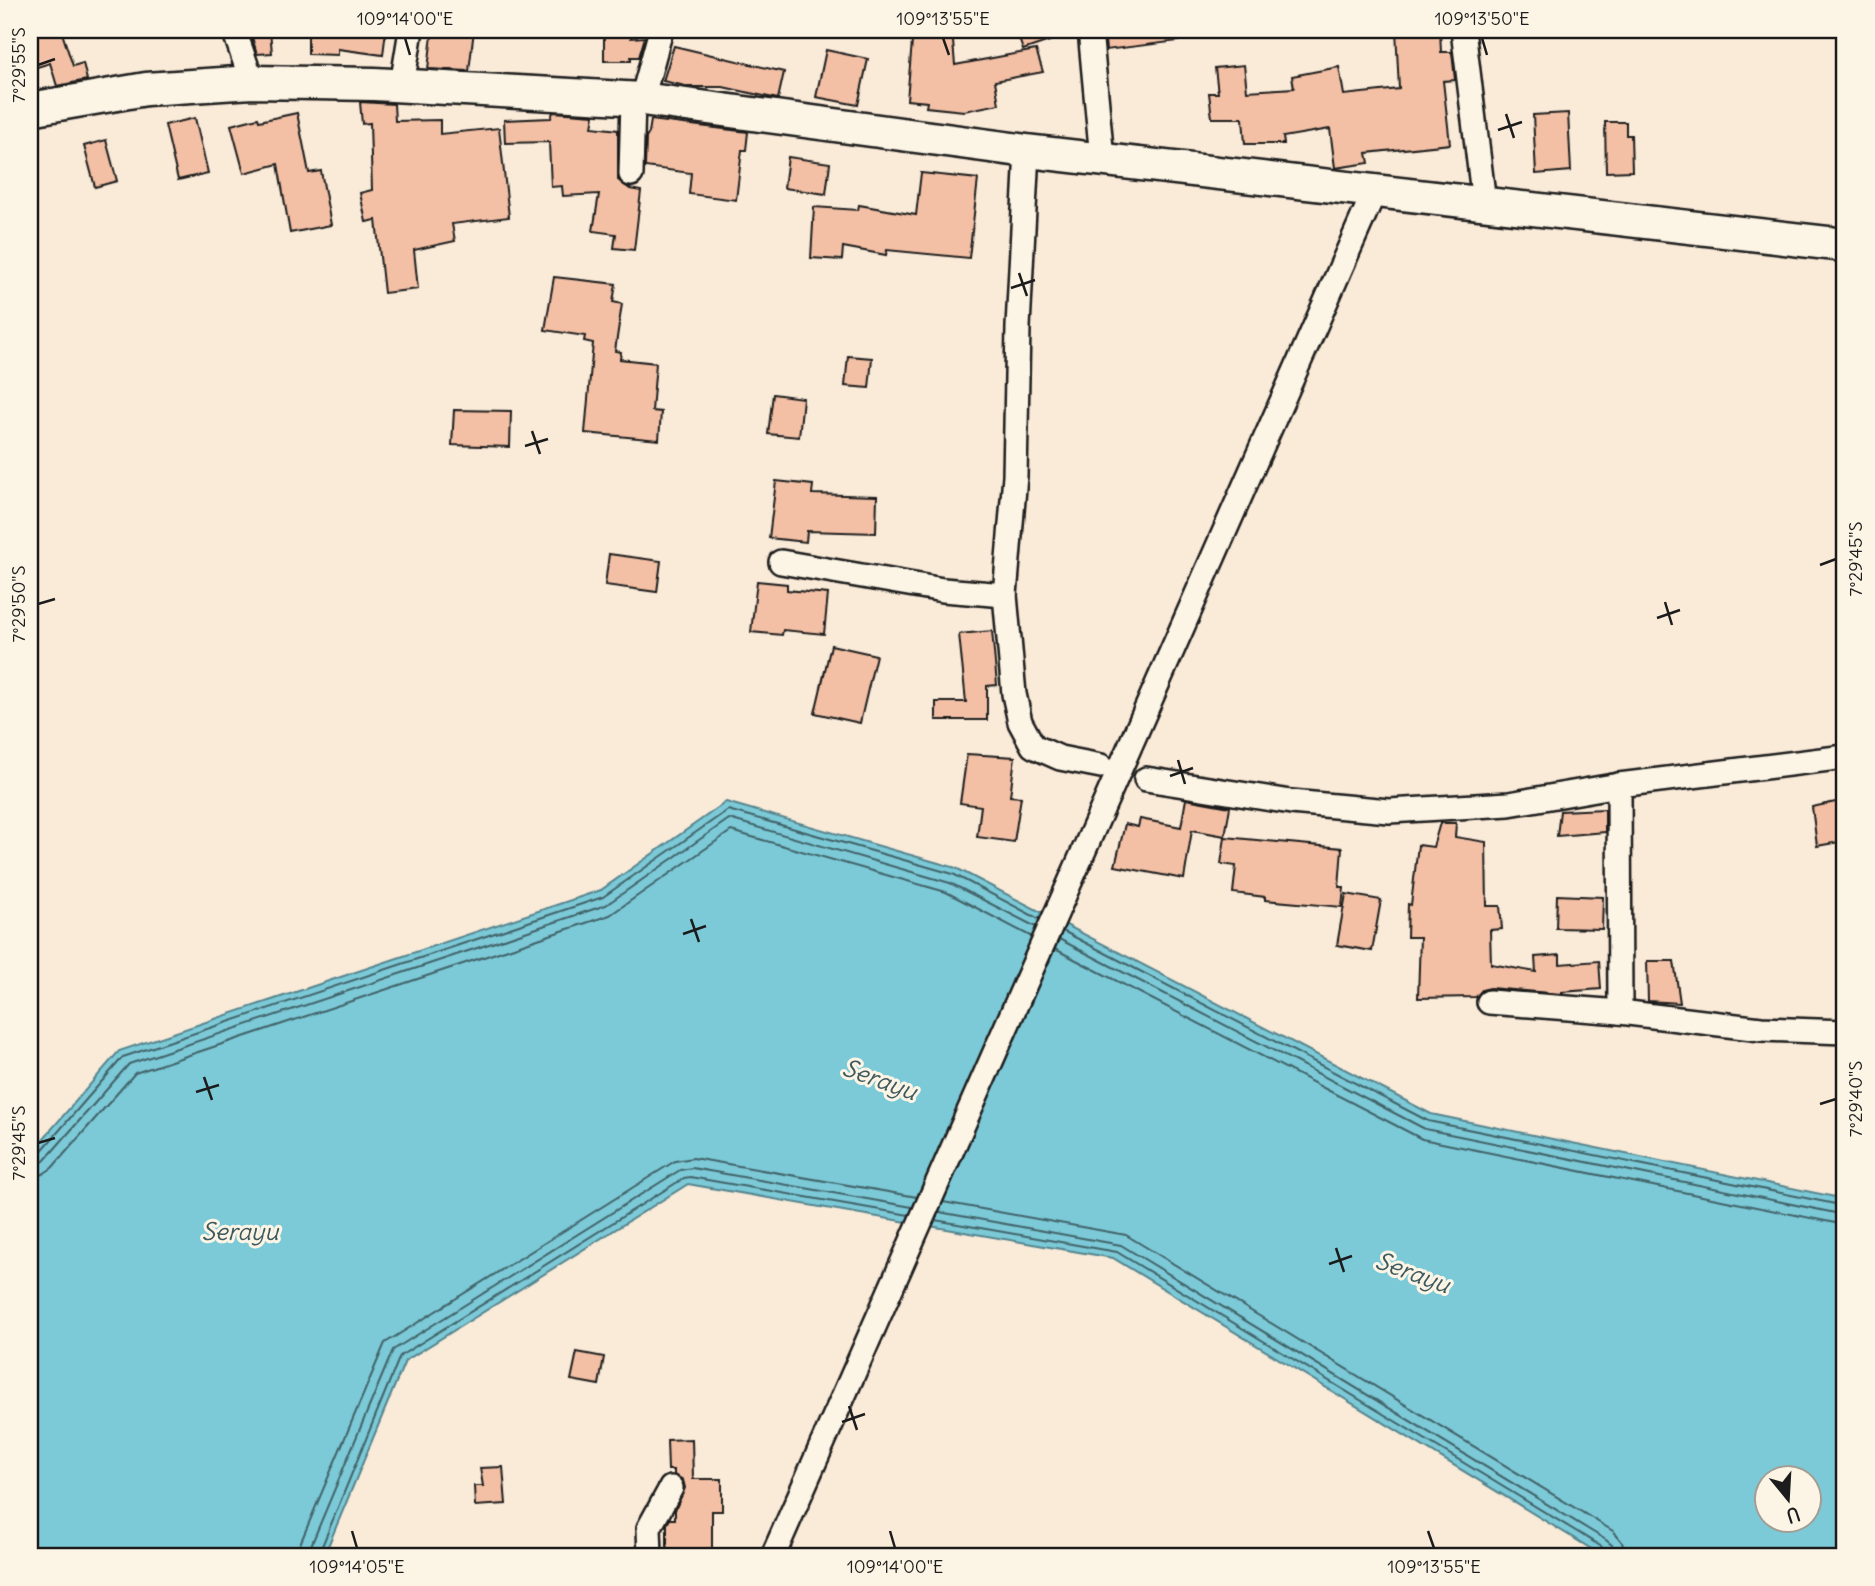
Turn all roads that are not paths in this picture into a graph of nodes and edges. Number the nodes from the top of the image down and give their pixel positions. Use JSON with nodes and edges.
{"nodes":[{"id":1,"x":234,"y":30,"type":"edge"},
{"id":2,"x":411,"y":30,"type":"edge"},
{"id":3,"x":661,"y":30,"type":"edge"},
{"id":4,"x":1090,"y":30,"type":"edge"},
{"id":5,"x":1464,"y":30,"type":"edge"},
{"id":6,"x":252,"y":82,"type":"junction"},
{"id":7,"x":402,"y":85,"type":"junction"},
{"id":8,"x":638,"y":99,"type":"junction"},
{"id":9,"x":30,"y":109,"type":"edge"},
{"id":10,"x":1027,"y":151,"type":"junction"},
{"id":11,"x":1102,"y":159,"type":"junction"},
{"id":12,"x":631,"y":174,"type":"dead end"},
{"id":13,"x":1375,"y":190,"type":"junction"},
{"id":14,"x":1484,"y":203,"type":"junction"},
{"id":15,"x":1845,"y":245,"type":"edge"},
{"id":16,"x":781,"y":562,"type":"dead end"},
{"id":17,"x":1005,"y":595,"type":"junction"},
{"id":18,"x":1845,"y":757,"type":"edge"},
{"id":19,"x":1101,"y":766,"type":"dead end"},
{"id":20,"x":1146,"y":779,"type":"dead end"},
{"id":21,"x":1619,"y":785,"type":"junction"},
{"id":22,"x":1489,"y":1002,"type":"dead end"},
{"id":23,"x":1620,"y":1012,"type":"junction"},
{"id":24,"x":1845,"y":1031,"type":"edge"},
{"id":25,"x":671,"y":1488,"type":"dead end"},
{"id":26,"x":650,"y":1556,"type":"edge"},
{"id":27,"x":773,"y":1556,"type":"edge"}],
"edges":[{"from":1,"to":6,"type":"street"},
{"from":2,"to":7,"type":"street"},
{"from":3,"to":8,"type":"street"},
{"from":4,"to":11,"type":"street"},
{"from":5,"to":14,"type":"street"},
{"from":6,"to":7,"type":"main road"},
{"from":6,"to":9,"type":"main road"},
{"from":7,"to":8,"type":"main road"},
{"from":8,"to":10,"type":"main road"},
{"from":8,"to":12,"type":"street"},
{"from":10,"to":11,"type":"main road"},
{"from":10,"to":17,"type":"street"},
{"from":11,"to":13,"type":"main road"},
{"from":13,"to":14,"type":"main road"},
{"from":13,"to":27,"type":"street"},
{"from":14,"to":15,"type":"main road"},
{"from":16,"to":17,"type":"street"},
{"from":17,"to":19,"type":"street"},
{"from":18,"to":21,"type":"street"},
{"from":20,"to":21,"type":"street"},
{"from":21,"to":23,"type":"street"},
{"from":22,"to":23,"type":"street"},
{"from":23,"to":24,"type":"street"},
{"from":25,"to":26,"type":"street"}]}
